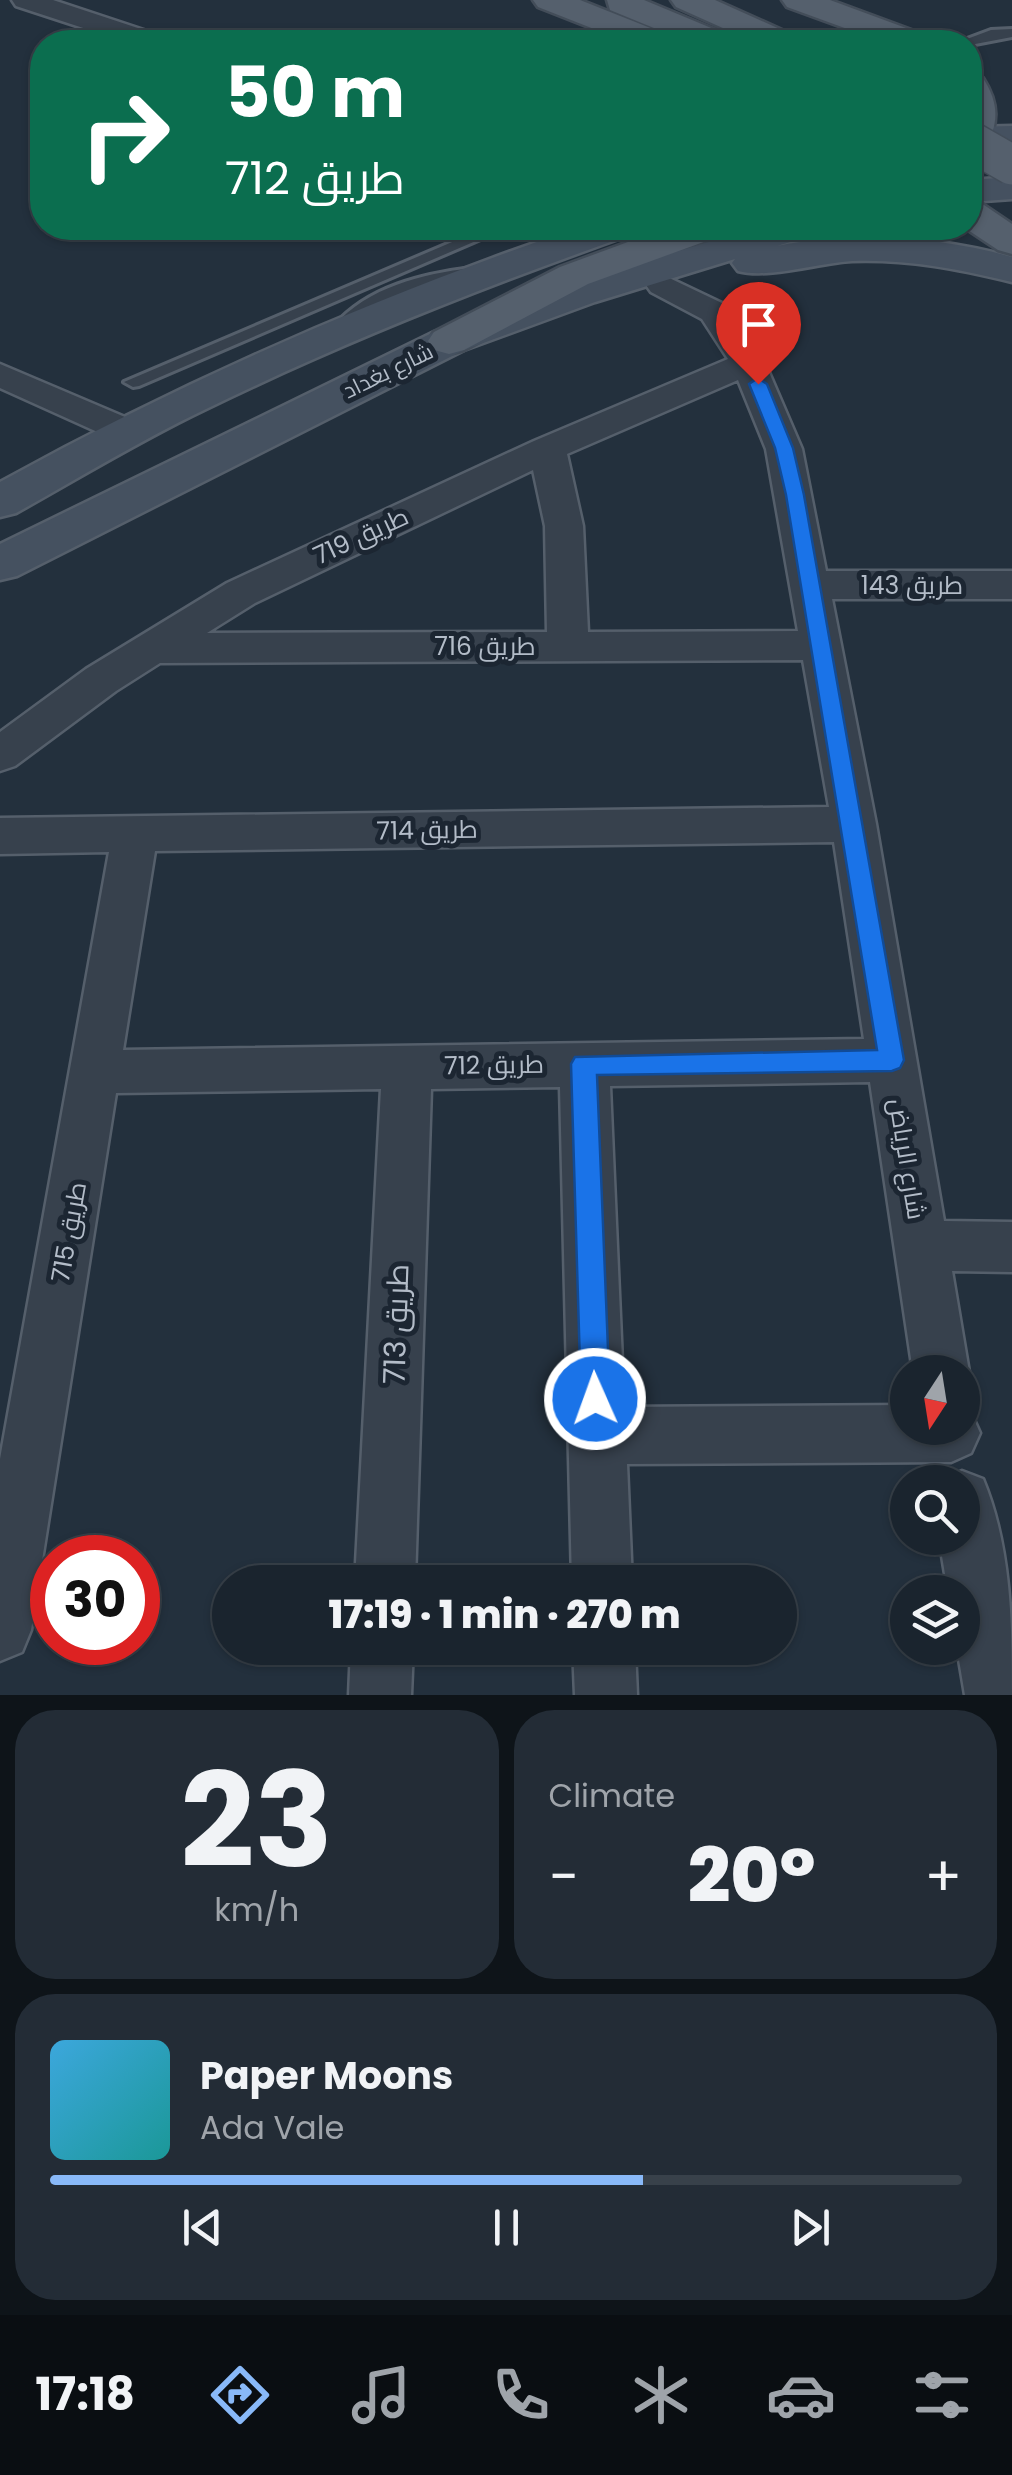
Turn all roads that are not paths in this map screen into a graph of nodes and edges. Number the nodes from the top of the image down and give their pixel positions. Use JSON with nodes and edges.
{"nodes":[{"id":1,"x":26,"y":0,"type":"edge"},
{"id":2,"x":550,"y":0,"type":"edge"},
{"id":3,"x":614,"y":0,"type":"edge"},
{"id":4,"x":688,"y":0,"type":"edge"},
{"id":5,"x":799,"y":0,"type":"edge"},
{"id":6,"x":660,"y":20,"type":"edge"},
{"id":7,"x":116,"y":30,"type":"edge"},
{"id":8,"x":685,"y":30,"type":"edge"},
{"id":9,"x":754,"y":30,"type":"edge"},
{"id":10,"x":880,"y":30,"type":"edge"},
{"id":11,"x":1012,"y":33,"type":"edge"},
{"id":12,"x":982,"y":37,"type":"edge"},
{"id":13,"x":982,"y":94,"type":"edge"},
{"id":14,"x":1012,"y":110,"type":"edge"},
{"id":15,"x":1012,"y":137,"type":"edge"},
{"id":16,"x":982,"y":141,"type":"edge"},
{"id":17,"x":982,"y":148,"type":"edge"},
{"id":18,"x":982,"y":151,"type":"edge"},
{"id":19,"x":1012,"y":165,"type":"edge"},
{"id":20,"x":1012,"y":177,"type":"edge"},
{"id":21,"x":1012,"y":188,"type":"edge"},
{"id":22,"x":982,"y":190,"type":"edge"},
{"id":23,"x":982,"y":221,"type":"edge"},
{"id":24,"x":470,"y":240,"type":"edge"},
{"id":25,"x":556,"y":240,"type":"edge"},
{"id":26,"x":669,"y":240,"type":"edge"},
{"id":27,"x":756,"y":240,"type":"edge"},
{"id":28,"x":1012,"y":242,"type":"edge"},
{"id":29,"x":1012,"y":270,"type":"edge"},
{"id":30,"x":713,"y":292,"type":"junction"},
{"id":31,"x":449,"y":341,"type":"junction"},
{"id":32,"x":748,"y":363,"type":"junction"},
{"id":33,"x":0,"y":375,"type":"edge"},
{"id":34,"x":134,"y":382,"type":"dead end"},
{"id":35,"x":126,"y":431,"type":"junction"},
{"id":36,"x":548,"y":450,"type":"junction"},
{"id":37,"x":0,"y":502,"type":"edge"},
{"id":38,"x":0,"y":564,"type":"edge"},
{"id":39,"x":812,"y":585,"type":"junction"},
{"id":40,"x":1012,"y":585,"type":"edge"},
{"id":41,"x":822,"y":645,"type":"junction"},
{"id":42,"x":568,"y":646,"type":"junction"},
{"id":43,"x":149,"y":648,"type":"junction"},
{"id":44,"x":0,"y":755,"type":"edge"},
{"id":45,"x":854,"y":824,"type":"junction"},
{"id":46,"x":134,"y":834,"type":"junction"},
{"id":47,"x":0,"y":836,"type":"edge"},
{"id":48,"x":892,"y":1060,"type":"junction"},
{"id":49,"x":584,"y":1064,"type":"junction"},
{"id":50,"x":408,"y":1066,"type":"junction"},
{"id":51,"x":96,"y":1072,"type":"junction"},
{"id":52,"x":921,"y":1246,"type":"junction"},
{"id":53,"x":1012,"y":1247,"type":"edge"},
{"id":54,"x":938,"y":1355,"type":"edge"},
{"id":55,"x":597,"y":1436,"type":"junction"},
{"id":56,"x":954,"y":1448,"type":"edge"},
{"id":57,"x":972,"y":1555,"type":"edge"},
{"id":58,"x":386,"y":1565,"type":"edge"},
{"id":59,"x":601,"y":1565,"type":"edge"},
{"id":60,"x":0,"y":1630,"type":"edge"},
{"id":61,"x":381,"y":1665,"type":"edge"},
{"id":62,"x":605,"y":1665,"type":"edge"},
{"id":63,"x":380,"y":1695,"type":"edge"},
{"id":64,"x":606,"y":1695,"type":"edge"},
{"id":65,"x":996,"y":1695,"type":"edge"}],
"edges":[{"from":1,"to":7,"type":"street"},
{"from":2,"to":6,"type":"main road"},
{"from":3,"to":6,"type":"main road"},
{"from":4,"to":9,"type":"main road"},
{"from":5,"to":10,"type":"main road"},
{"from":6,"to":8,"type":"main road"},
{"from":11,"to":12,"type":"lane"},
{"from":13,"to":14,"type":"main road"},
{"from":15,"to":16,"type":"main road"},
{"from":17,"to":19,"type":"main road","bridge":true},
{"from":18,"to":20,"type":"main road"},
{"from":21,"to":22,"type":"main road"},
{"from":23,"to":28,"type":"main road"},
{"from":24,"to":34,"type":"lane"},
{"from":25,"to":35,"type":"main road"},
{"from":26,"to":31,"type":"main road"},
{"from":27,"to":31,"type":"main road","name":"شارع بغداد"},
{"from":29,"to":30,"type":"main road"},
{"from":30,"to":31,"type":"main road"},
{"from":30,"to":32,"type":"street","name":"شارع الرياض"},
{"from":31,"to":38,"type":"main road","name":"شارع بغداد"},
{"from":32,"to":36,"type":"street","name":"طريق 719"},
{"from":32,"to":39,"type":"street","name":"شارع الرياض"},
{"from":33,"to":35,"type":"street"},
{"from":35,"to":37,"type":"main road"},
{"from":36,"to":42,"type":"street"},
{"from":36,"to":43,"type":"street","name":"طريق 719"},
{"from":39,"to":40,"type":"street","name":"طريق 143"},
{"from":39,"to":41,"type":"street","name":"شارع الرياض"},
{"from":41,"to":42,"type":"street","name":"طريق 716"},
{"from":41,"to":45,"type":"street","name":"شارع الرياض"},
{"from":42,"to":43,"type":"street","name":"طريق 716"},
{"from":43,"to":44,"type":"street","name":"طريق 719"},
{"from":45,"to":46,"type":"street","name":"طريق 714"},
{"from":45,"to":48,"type":"street","name":"شارع الرياض"},
{"from":46,"to":47,"type":"street","name":"طريق 714"},
{"from":46,"to":51,"type":"street","name":"طريق 715"},
{"from":48,"to":49,"type":"street","name":"طريق 712"},
{"from":48,"to":52,"type":"street","name":"شارع الرياض"},
{"from":49,"to":50,"type":"street","name":"طريق 712"},
{"from":49,"to":55,"type":"street"},
{"from":50,"to":51,"type":"street","name":"طريق 712"},
{"from":50,"to":58,"type":"street","name":"طريق 713"},
{"from":51,"to":60,"type":"street","name":"طريق 715"},
{"from":52,"to":53,"type":"street"},
{"from":52,"to":54,"type":"street","name":"شارع الرياض"},
{"from":55,"to":56,"type":"street"},
{"from":55,"to":59,"type":"street"},
{"from":57,"to":65,"type":"street"},
{"from":61,"to":63,"type":"street"},
{"from":62,"to":64,"type":"street"}]}
